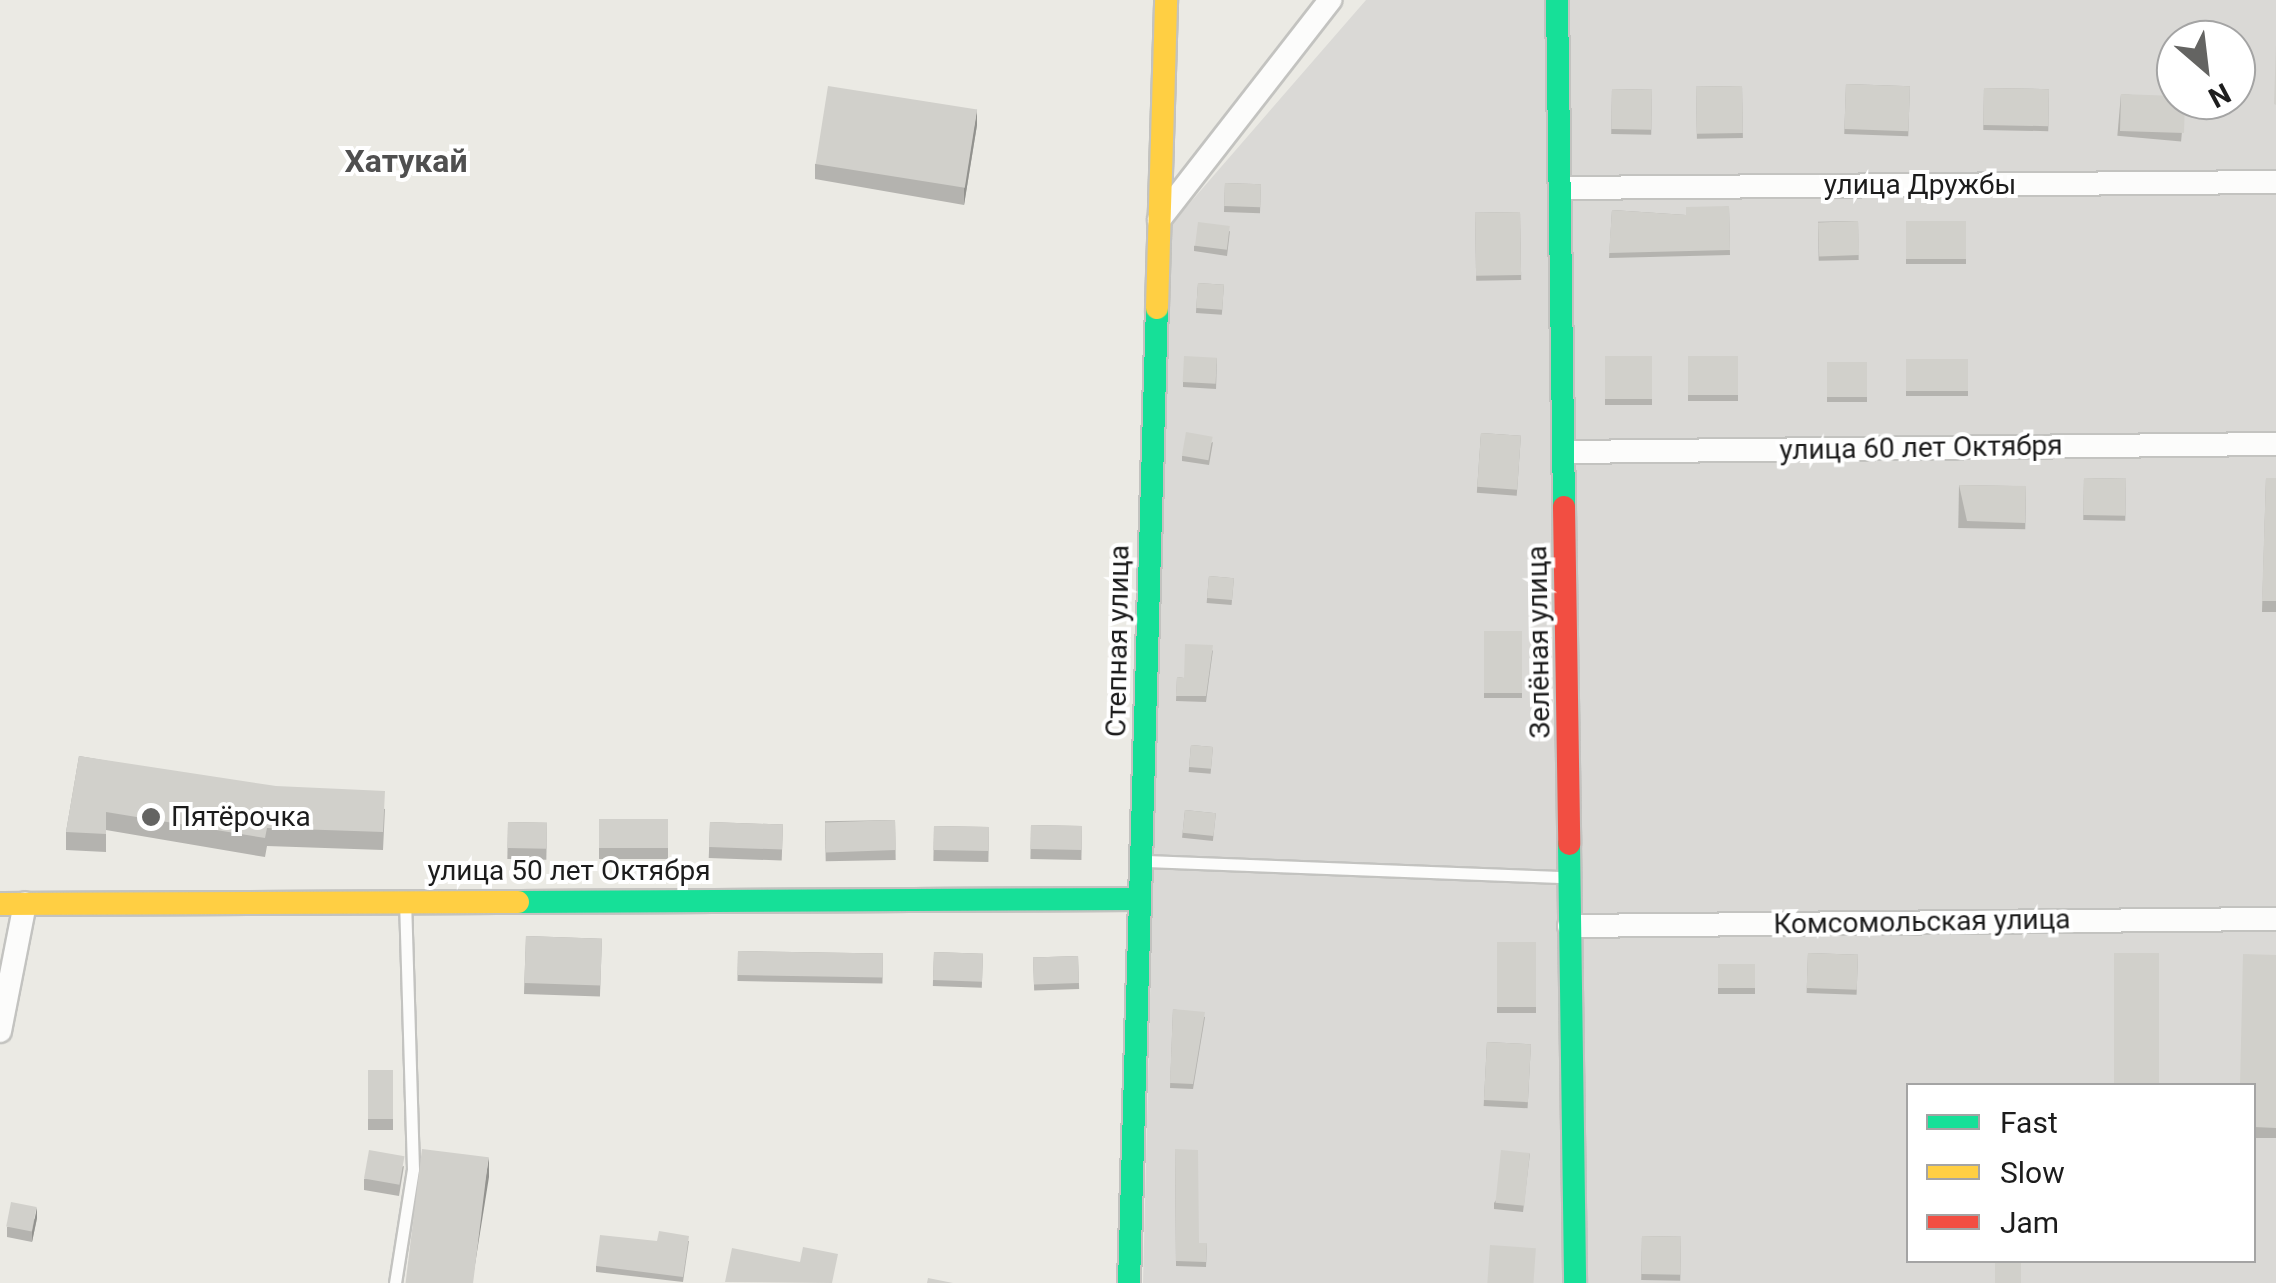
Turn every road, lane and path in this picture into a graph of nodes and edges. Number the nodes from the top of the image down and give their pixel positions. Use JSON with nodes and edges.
{"nodes":[{"id":1,"x":1166,"y":0,"type":"edge"},
{"id":2,"x":1330,"y":0,"type":"edge"},
{"id":3,"x":1557,"y":0,"type":"edge"},
{"id":4,"x":2276,"y":182,"type":"edge"},
{"id":5,"x":1564,"y":188,"type":"junction"},
{"id":6,"x":1157,"y":222,"type":"junction"},
{"id":7,"x":2276,"y":444,"type":"edge"},
{"id":8,"x":1567,"y":452,"type":"junction"},
{"id":9,"x":1143,"y":861,"type":"junction"},
{"id":10,"x":1571,"y":877,"type":"junction"},
{"id":11,"x":1138,"y":899,"type":"junction"},
{"id":12,"x":405,"y":902,"type":"junction"},
{"id":13,"x":0,"y":904,"type":"edge"},
{"id":14,"x":25,"y":904,"type":"junction"},
{"id":15,"x":2276,"y":919,"type":"edge"},
{"id":16,"x":1569,"y":926,"type":"junction"},
{"id":17,"x":0,"y":1030,"type":"edge"},
{"id":18,"x":395,"y":1283,"type":"edge"},
{"id":19,"x":1129,"y":1283,"type":"edge"},
{"id":20,"x":1575,"y":1283,"type":"edge"}],
"edges":[{"from":1,"to":6,"type":"street","name":"Степная улица"},
{"from":2,"to":6,"type":"street"},
{"from":3,"to":5,"type":"street","name":"Зелёная улица"},
{"from":4,"to":5,"type":"street","name":"улица Дружбы"},
{"from":5,"to":8,"type":"street","name":"Зелёная улица"},
{"from":6,"to":9,"type":"street","name":"Степная улица"},
{"from":7,"to":8,"type":"street","name":"улица 60 лет Октября"},
{"from":8,"to":10,"type":"street","name":"Зелёная улица"},
{"from":9,"to":10,"type":"lane"},
{"from":9,"to":11,"type":"street","name":"Степная улица"},
{"from":10,"to":16,"type":"street","name":"Зелёная улица"},
{"from":11,"to":12,"type":"street","name":"улица 50 лет Октября"},
{"from":11,"to":19,"type":"street","name":"Степная улица"},
{"from":12,"to":14,"type":"street","name":"улица 50 лет Октября"},
{"from":12,"to":18,"type":"lane"},
{"from":13,"to":14,"type":"street","name":"улица 50 лет Октября"},
{"from":14,"to":17,"type":"street"},
{"from":15,"to":16,"type":"street","name":"Комсомольская улица"},
{"from":16,"to":20,"type":"street","name":"Зелёная улица"}]}
